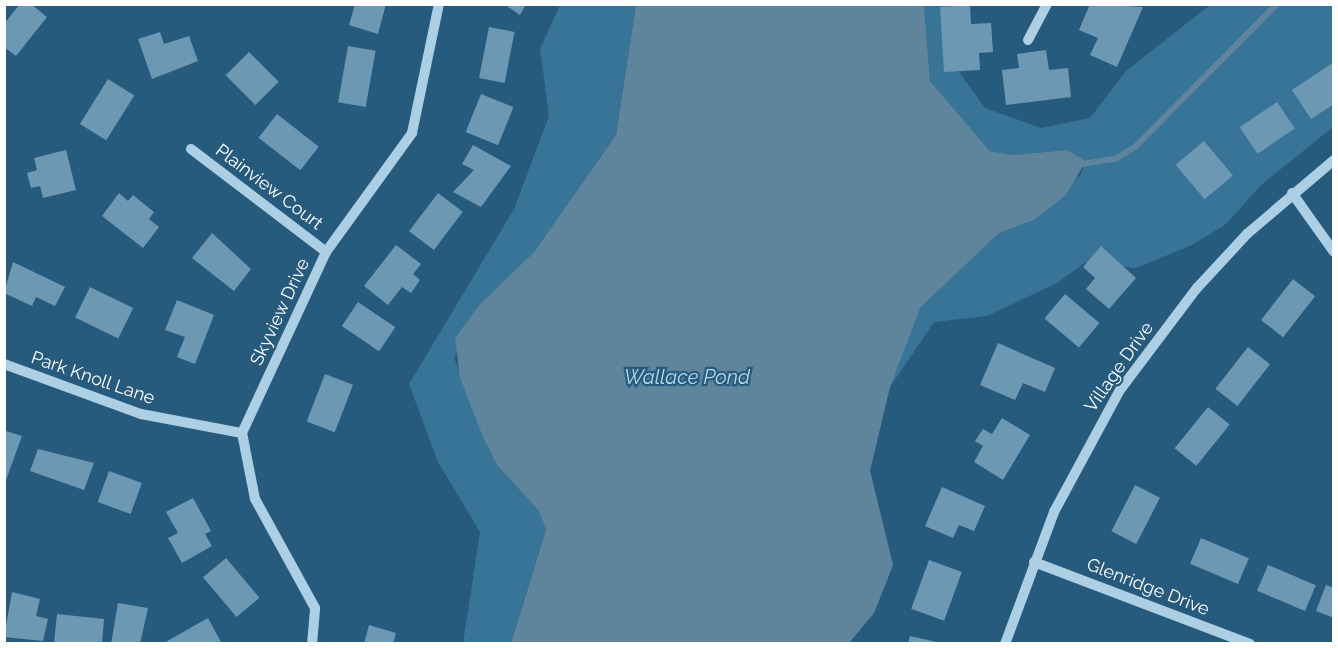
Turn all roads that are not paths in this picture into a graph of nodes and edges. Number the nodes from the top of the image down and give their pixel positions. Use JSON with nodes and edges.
{"nodes":[{"id":1,"x":439,"y":4,"type":"edge"},
{"id":2,"x":1047,"y":4,"type":"edge"},
{"id":3,"x":1028,"y":40,"type":"dead end"},
{"id":4,"x":191,"y":149,"type":"dead end"},
{"id":5,"x":1334,"y":160,"type":"edge"},
{"id":6,"x":1292,"y":193,"type":"junction"},
{"id":7,"x":326,"y":252,"type":"junction"},
{"id":8,"x":1334,"y":252,"type":"edge"},
{"id":9,"x":4,"y":364,"type":"edge"},
{"id":10,"x":242,"y":433,"type":"junction"},
{"id":11,"x":1034,"y":562,"type":"junction"},
{"id":12,"x":312,"y":644,"type":"edge"},
{"id":13,"x":1005,"y":644,"type":"edge"},
{"id":14,"x":1250,"y":644,"type":"edge"}],
"edges":[{"from":1,"to":7,"type":"street","name":"Skyview Drive"},
{"from":2,"to":3,"type":"street"},
{"from":4,"to":7,"type":"street","name":"Plainview Court"},
{"from":5,"to":6,"type":"street","name":"Village Drive"},
{"from":6,"to":8,"type":"street"},
{"from":6,"to":11,"type":"street","name":"Village Drive"},
{"from":7,"to":10,"type":"street","name":"Skyview Drive"},
{"from":9,"to":10,"type":"street","name":"Park Knoll Lane"},
{"from":10,"to":12,"type":"street"},
{"from":11,"to":13,"type":"street","name":"Village Drive"},
{"from":11,"to":14,"type":"street","name":"Glenridge Drive"}]}
